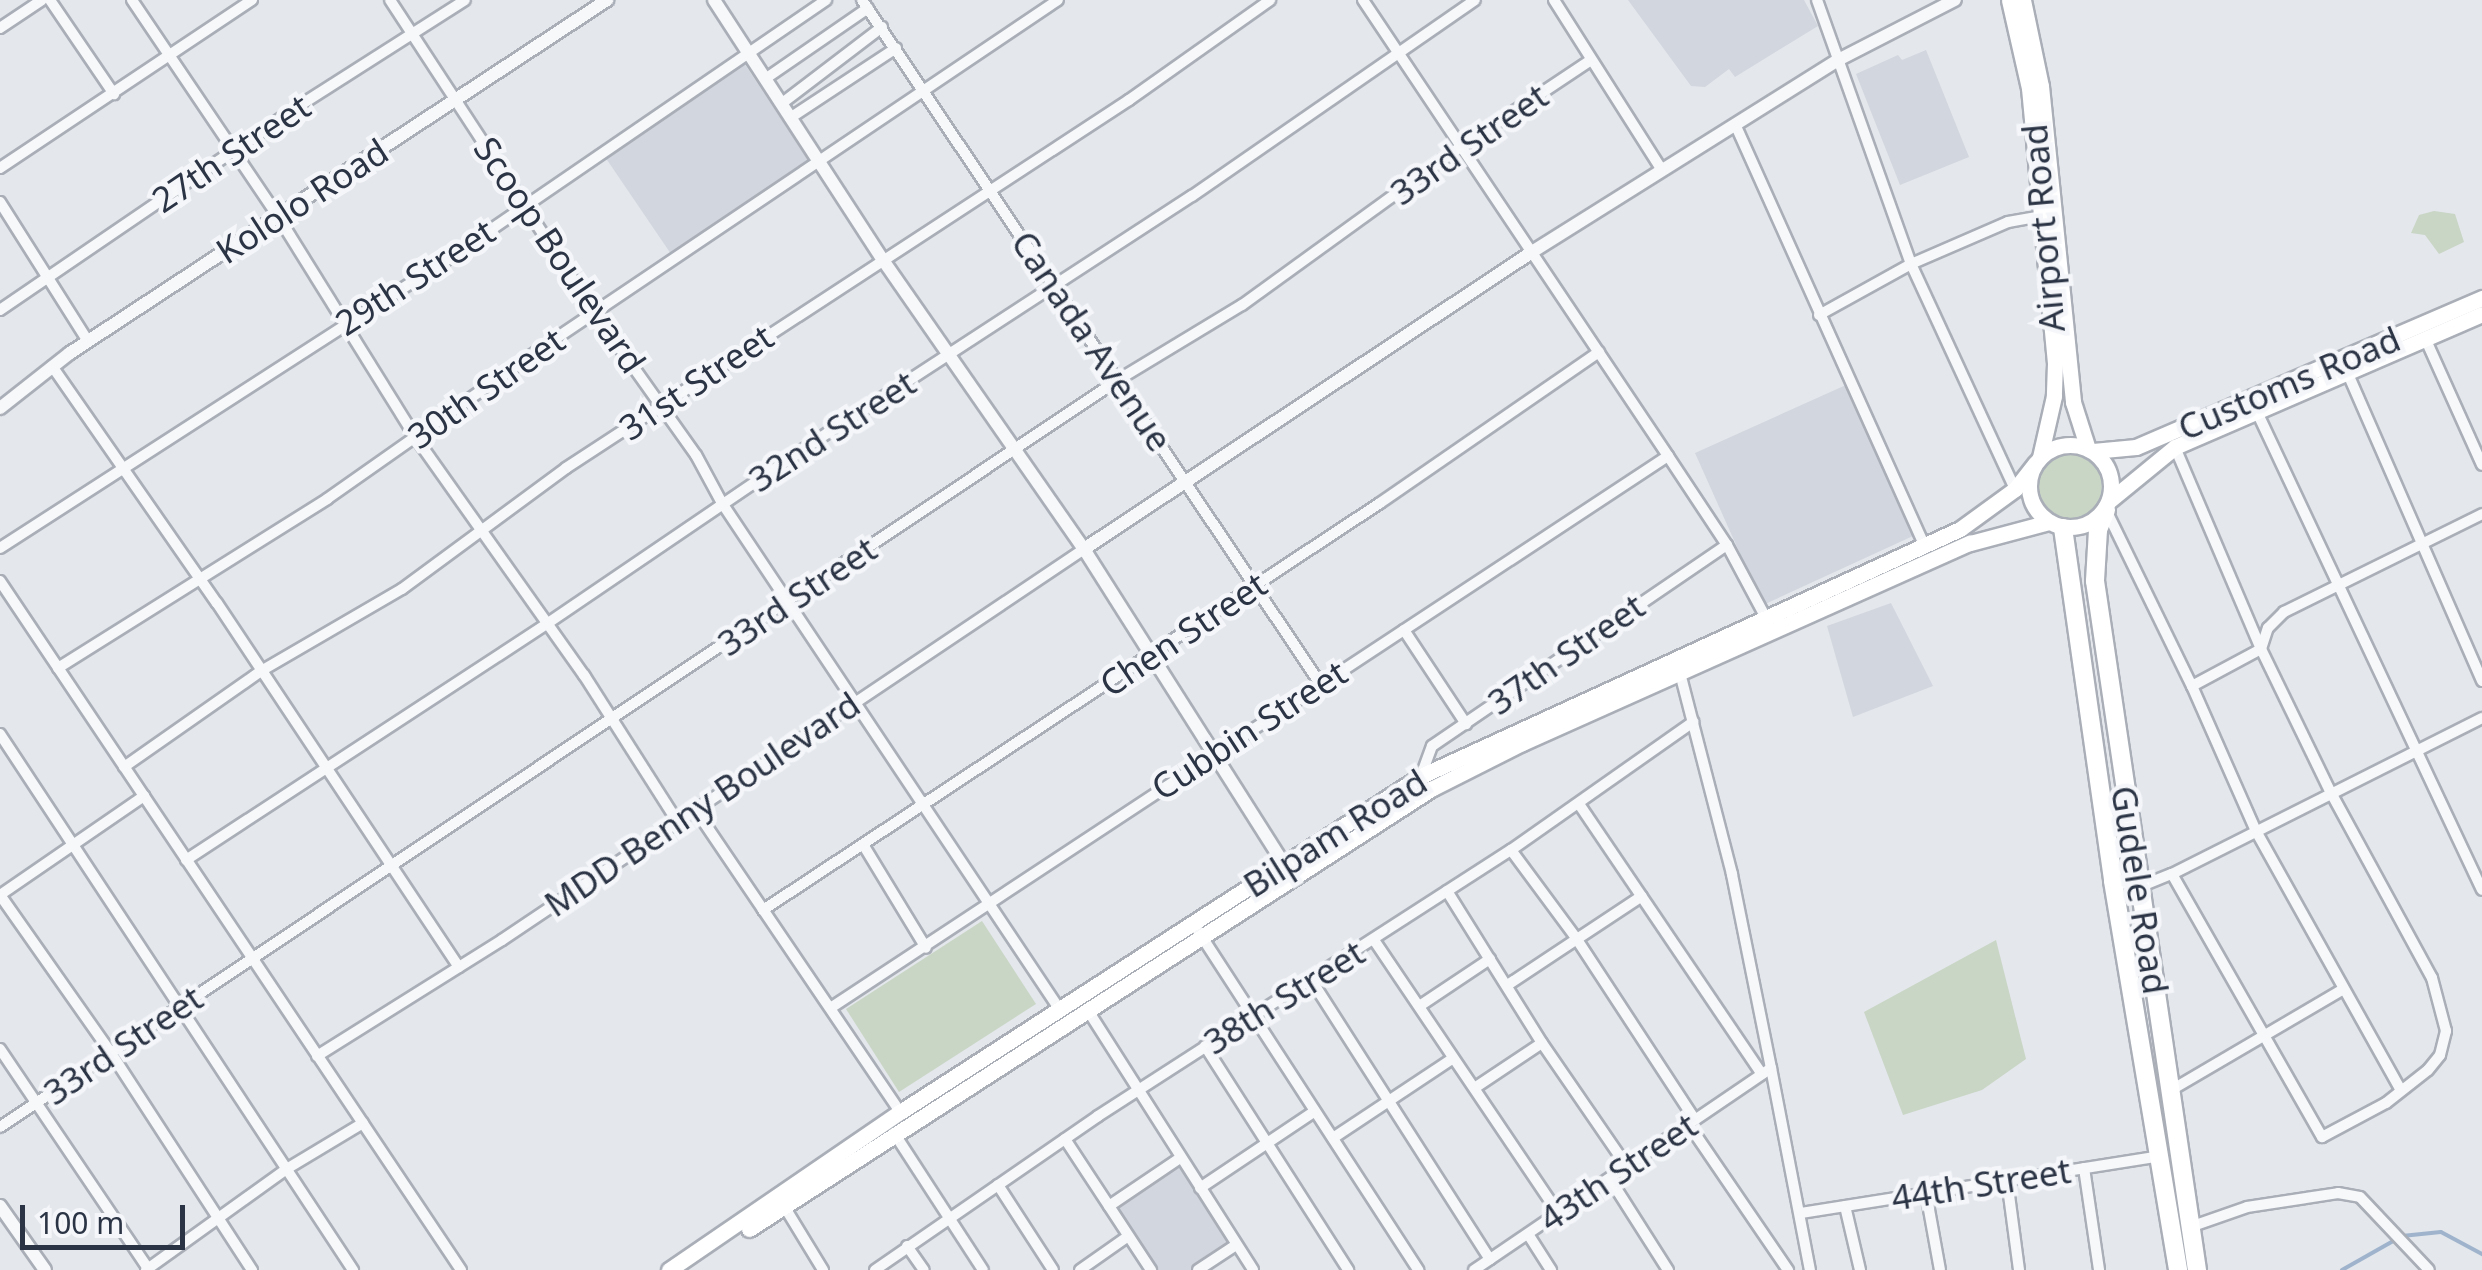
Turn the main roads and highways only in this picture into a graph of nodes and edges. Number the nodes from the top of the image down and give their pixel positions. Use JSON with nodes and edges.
{"nodes":[{"id":1,"x":2009,"y":0,"type":"edge"},
{"id":2,"x":2023,"y":0,"type":"edge"},
{"id":3,"x":2482,"y":298,"type":"edge"},
{"id":4,"x":2482,"y":314,"type":"edge"},
{"id":5,"x":2090,"y":450,"type":"junction"},
{"id":6,"x":2037,"y":460,"type":"junction"},
{"id":7,"x":2107,"y":506,"type":"junction"},
{"id":8,"x":2056,"y":525,"type":"junction"},
{"id":9,"x":1678,"y":665,"type":"junction"},
{"id":10,"x":1197,"y":929,"type":"junction"},
{"id":11,"x":669,"y":1270,"type":"edge"},
{"id":12,"x":687,"y":1270,"type":"edge"},
{"id":13,"x":2178,"y":1270,"type":"edge"},
{"id":14,"x":2197,"y":1270,"type":"edge"}],
"edges":[{"from":1,"to":6,"type":"main road","name":"Airport Road"},
{"from":2,"to":5,"type":"main road","name":"Airport Road"},
{"from":3,"to":5,"type":"main road","name":"Customs Road"},
{"from":4,"to":7,"type":"main road","name":"Customs Road"},
{"from":5,"to":6,"type":"main road"},
{"from":5,"to":7,"type":"main road"},
{"from":6,"to":8,"type":"main road"},
{"from":6,"to":9,"type":"main road","name":"Bilpam Road"},
{"from":7,"to":8,"type":"main road"},
{"from":7,"to":14,"type":"highway","name":"Gudele Road"},
{"from":8,"to":9,"type":"main road","name":"Bilpam Road"},
{"from":8,"to":13,"type":"highway","name":"Gudele Road"},
{"from":9,"to":10,"type":"main road","name":"Bilpam Road"},
{"from":9,"to":10,"type":"main road","name":"Bilpam Road"},
{"from":10,"to":11,"type":"main road","name":"Bilpam Road"},
{"from":10,"to":12,"type":"main road","name":"Bilpam Road"}]}
